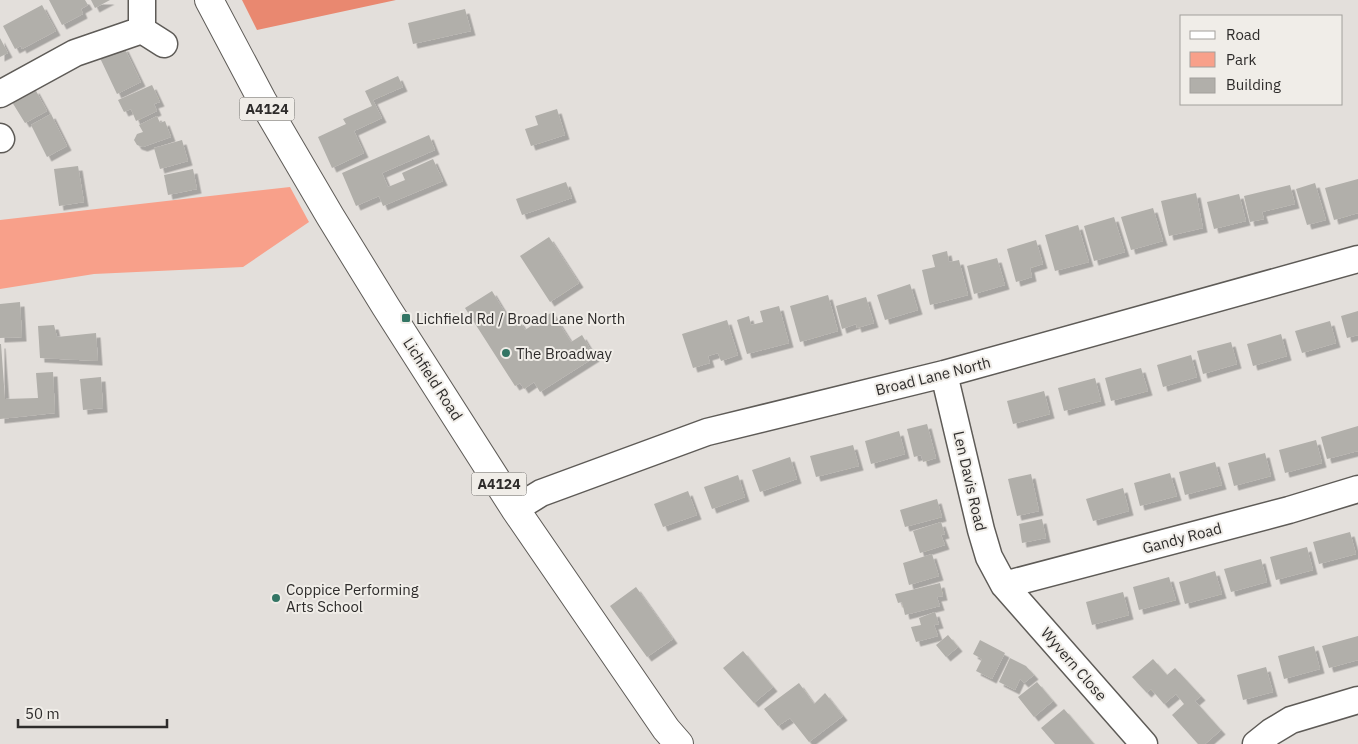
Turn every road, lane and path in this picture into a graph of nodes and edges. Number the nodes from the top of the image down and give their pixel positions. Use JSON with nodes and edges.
{"nodes":[{"id":1,"x":142,"y":0,"type":"edge"},
{"id":2,"x":210,"y":0,"type":"edge"},
{"id":3,"x":142,"y":30,"type":"junction"},
{"id":4,"x":164,"y":44,"type":"dead end"},
{"id":5,"x":0,"y":94,"type":"edge"},
{"id":6,"x":1358,"y":259,"type":"edge"},
{"id":7,"x":944,"y":374,"type":"junction"},
{"id":8,"x":1358,"y":489,"type":"edge"},
{"id":9,"x":515,"y":508,"type":"junction"},
{"id":10,"x":1004,"y":585,"type":"junction"},
{"id":11,"x":1358,"y":700,"type":"edge"},
{"id":12,"x":679,"y":744,"type":"edge"},
{"id":13,"x":1144,"y":744,"type":"edge"},
{"id":14,"x":1256,"y":744,"type":"edge"}],
"edges":[{"from":1,"to":3,"type":"street"},
{"from":2,"to":9,"type":"main road","name":"Lichfield Road","number":"A4124"},
{"from":3,"to":4,"type":"street"},
{"from":3,"to":5,"type":"street"},
{"from":6,"to":7,"type":"street","name":"Broad Lane North"},
{"from":7,"to":9,"type":"street","name":"Broad Lane North"},
{"from":7,"to":10,"type":"street","name":"Len Davis Road"},
{"from":8,"to":10,"type":"street","name":"Gandy Road"},
{"from":9,"to":12,"type":"main road","name":"Lichfield Road","number":"A4124"},
{"from":10,"to":13,"type":"street","name":"Wyvern Close"},
{"from":11,"to":14,"type":"street"}]}
